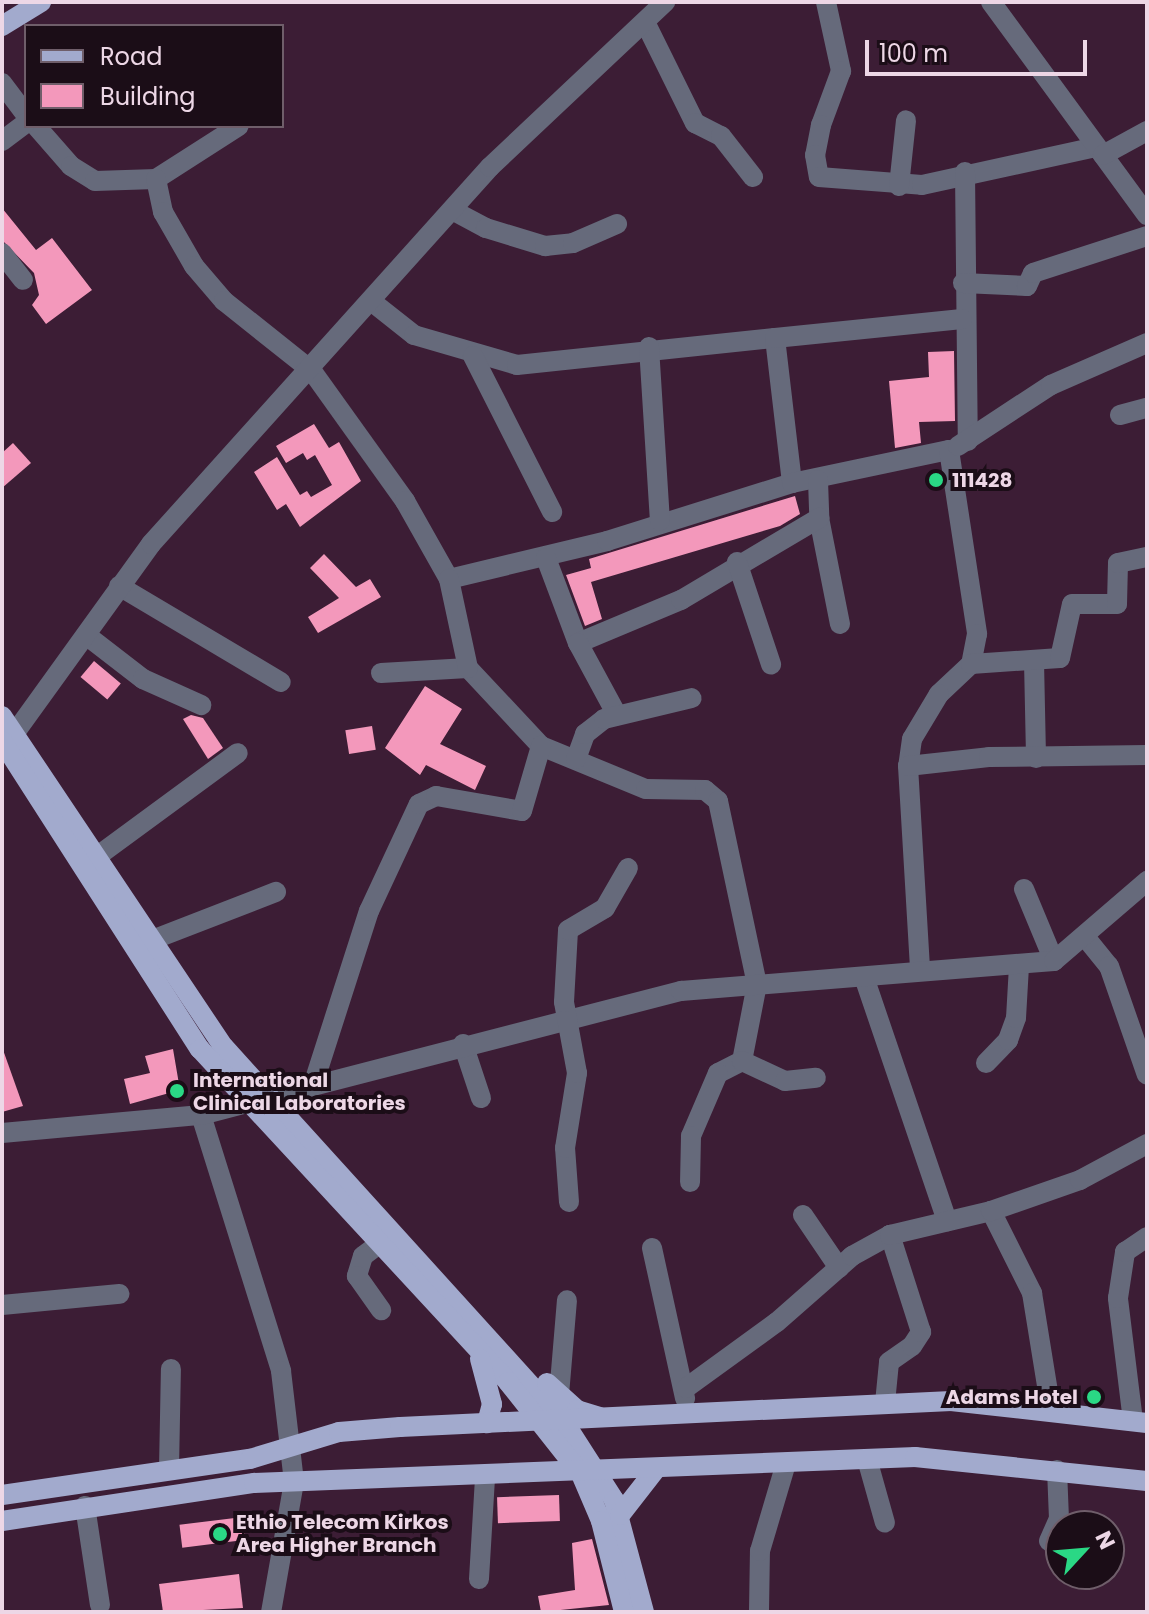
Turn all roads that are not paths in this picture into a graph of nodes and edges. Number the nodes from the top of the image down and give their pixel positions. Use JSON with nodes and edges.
{"nodes":[{"id":1,"x":41,"y":2,"type":"edge"},
{"id":2,"x":826,"y":2,"type":"edge"},
{"id":3,"x":991,"y":2,"type":"edge"},
{"id":4,"x":661,"y":3,"type":"edge"},
{"id":5,"x":645,"y":22,"type":"junction"},
{"id":6,"x":2,"y":26,"type":"edge"},
{"id":7,"x":2,"y":83,"type":"edge"},
{"id":8,"x":24,"y":112,"type":"edge"},
{"id":9,"x":906,"y":120,"type":"dead end"},
{"id":10,"x":24,"y":124,"type":"edge"},
{"id":11,"x":38,"y":128,"type":"edge"},
{"id":12,"x":236,"y":128,"type":"edge"},
{"id":13,"x":1147,"y":131,"type":"edge"},
{"id":14,"x":2,"y":141,"type":"edge"},
{"id":15,"x":1100,"y":151,"type":"junction"},
{"id":16,"x":965,"y":172,"type":"junction"},
{"id":17,"x":753,"y":177,"type":"dead end"},
{"id":18,"x":156,"y":179,"type":"junction"},
{"id":19,"x":899,"y":186,"type":"junction"},
{"id":20,"x":452,"y":210,"type":"junction"},
{"id":21,"x":1147,"y":215,"type":"edge"},
{"id":22,"x":617,"y":224,"type":"dead end"},
{"id":23,"x":1147,"y":236,"type":"edge"},
{"id":24,"x":2,"y":253,"type":"edge"},
{"id":25,"x":23,"y":280,"type":"dead end"},
{"id":26,"x":963,"y":283,"type":"junction"},
{"id":27,"x":371,"y":301,"type":"junction"},
{"id":28,"x":962,"y":319,"type":"junction"},
{"id":29,"x":775,"y":338,"type":"junction"},
{"id":30,"x":1147,"y":343,"type":"edge"},
{"id":31,"x":649,"y":347,"type":"junction"},
{"id":32,"x":473,"y":356,"type":"junction"},
{"id":33,"x":312,"y":371,"type":"junction"},
{"id":34,"x":1147,"y":408,"type":"edge"},
{"id":35,"x":1120,"y":415,"type":"dead end"},
{"id":36,"x":959,"y":446,"type":"junction"},
{"id":37,"x":818,"y":480,"type":"junction"},
{"id":38,"x":792,"y":483,"type":"junction"},
{"id":39,"x":552,"y":512,"type":"dead end"},
{"id":40,"x":819,"y":518,"type":"junction"},
{"id":41,"x":660,"y":521,"type":"junction"},
{"id":42,"x":1147,"y":557,"type":"edge"},
{"id":43,"x":546,"y":558,"type":"junction"},
{"id":44,"x":737,"y":562,"type":"junction"},
{"id":45,"x":449,"y":579,"type":"junction"},
{"id":46,"x":119,"y":586,"type":"junction"},
{"id":47,"x":840,"y":624,"type":"dead end"},
{"id":48,"x":86,"y":635,"type":"junction"},
{"id":49,"x":578,"y":643,"type":"junction"},
{"id":50,"x":1034,"y":661,"type":"junction"},
{"id":51,"x":771,"y":664,"type":"dead end"},
{"id":52,"x":971,"y":664,"type":"junction"},
{"id":53,"x":468,"y":668,"type":"junction"},
{"id":54,"x":381,"y":673,"type":"dead end"},
{"id":55,"x":281,"y":682,"type":"dead end"},
{"id":56,"x":692,"y":698,"type":"dead end"},
{"id":57,"x":201,"y":705,"type":"dead end"},
{"id":58,"x":617,"y":715,"type":"junction"},
{"id":59,"x":5,"y":737,"type":"edge"},
{"id":60,"x":541,"y":746,"type":"junction"},
{"id":61,"x":238,"y":753,"type":"dead end"},
{"id":62,"x":1147,"y":755,"type":"edge"},
{"id":63,"x":1036,"y":758,"type":"junction"},
{"id":64,"x":576,"y":759,"type":"junction"},
{"id":65,"x":908,"y":766,"type":"junction"},
{"id":66,"x":99,"y":855,"type":"junction"},
{"id":67,"x":628,"y":868,"type":"dead end"},
{"id":68,"x":1147,"y":881,"type":"edge"},
{"id":69,"x":1024,"y":889,"type":"dead end"},
{"id":70,"x":276,"y":892,"type":"dead end"},
{"id":71,"x":1086,"y":938,"type":"junction"},
{"id":72,"x":152,"y":940,"type":"junction"},
{"id":73,"x":1054,"y":961,"type":"junction"},
{"id":74,"x":1019,"y":966,"type":"junction"},
{"id":75,"x":920,"y":969,"type":"junction"},
{"id":76,"x":864,"y":977,"type":"junction"},
{"id":77,"x":757,"y":984,"type":"junction"},
{"id":78,"x":570,"y":1016,"type":"junction"},
{"id":79,"x":463,"y":1044,"type":"junction"},
{"id":80,"x":742,"y":1061,"type":"junction"},
{"id":81,"x":986,"y":1063,"type":"dead end"},
{"id":82,"x":1147,"y":1075,"type":"edge"},
{"id":83,"x":816,"y":1078,"type":"dead end"},
{"id":84,"x":314,"y":1082,"type":"junction"},
{"id":85,"x":267,"y":1098,"type":"junction"},
{"id":86,"x":481,"y":1098,"type":"dead end"},
{"id":87,"x":244,"y":1103,"type":"junction"},
{"id":88,"x":201,"y":1115,"type":"junction"},
{"id":89,"x":2,"y":1133,"type":"edge"},
{"id":90,"x":1147,"y":1144,"type":"edge"},
{"id":91,"x":690,"y":1182,"type":"dead end"},
{"id":92,"x":569,"y":1202,"type":"dead end"},
{"id":93,"x":991,"y":1211,"type":"junction"},
{"id":94,"x":803,"y":1215,"type":"dead end"},
{"id":95,"x":947,"y":1221,"type":"junction"},
{"id":96,"x":890,"y":1235,"type":"junction"},
{"id":97,"x":1147,"y":1237,"type":"edge"},
{"id":98,"x":379,"y":1244,"type":"junction"},
{"id":99,"x":652,"y":1248,"type":"dead end"},
{"id":100,"x":839,"y":1268,"type":"junction"},
{"id":101,"x":119,"y":1294,"type":"dead end"},
{"id":102,"x":567,"y":1300,"type":"dead end"},
{"id":103,"x":2,"y":1305,"type":"edge"},
{"id":104,"x":381,"y":1310,"type":"dead end"},
{"id":105,"x":485,"y":1345,"type":"junction"},
{"id":106,"x":171,"y":1369,"type":"dead end"},
{"id":107,"x":1138,"y":1372,"type":"edge"},
{"id":108,"x":686,"y":1388,"type":"junction"},
{"id":109,"x":559,"y":1395,"type":"junction"},
{"id":110,"x":885,"y":1403,"type":"junction"},
{"id":111,"x":1051,"y":1410,"type":"junction"},
{"id":112,"x":684,"y":1414,"type":"junction"},
{"id":113,"x":607,"y":1420,"type":"junction"},
{"id":114,"x":542,"y":1421,"type":"junction"},
{"id":115,"x":564,"y":1422,"type":"junction"},
{"id":116,"x":1140,"y":1422,"type":"edge"},
{"id":117,"x":487,"y":1423,"type":"junction"},
{"id":118,"x":289,"y":1452,"type":"junction"},
{"id":119,"x":867,"y":1459,"type":"junction"},
{"id":120,"x":786,"y":1463,"type":"junction"},
{"id":121,"x":169,"y":1469,"type":"junction"},
{"id":122,"x":655,"y":1470,"type":"junction"},
{"id":123,"x":1057,"y":1470,"type":"junction"},
{"id":124,"x":591,"y":1474,"type":"junction"},
{"id":125,"x":540,"y":1475,"type":"junction"},
{"id":126,"x":485,"y":1477,"type":"junction"},
{"id":127,"x":1147,"y":1481,"type":"edge"},
{"id":128,"x":294,"y":1482,"type":"junction"},
{"id":129,"x":2,"y":1495,"type":"edge"},
{"id":130,"x":85,"y":1506,"type":"junction"},
{"id":131,"x":596,"y":1506,"type":"junction"},
{"id":132,"x":1059,"y":1510,"type":"edge"},
{"id":133,"x":620,"y":1515,"type":"junction"},
{"id":134,"x":2,"y":1521,"type":"edge"},
{"id":135,"x":885,"y":1523,"type":"dead end"},
{"id":136,"x":479,"y":1579,"type":"dead end"},
{"id":137,"x":100,"y":1605,"type":"dead end"},
{"id":138,"x":271,"y":1612,"type":"edge"},
{"id":139,"x":624,"y":1612,"type":"edge"},
{"id":140,"x":644,"y":1612,"type":"edge"},
{"id":141,"x":759,"y":1612,"type":"edge"}],
"edges":[{"from":1,"to":6,"type":"main road"},
{"from":2,"to":19,"type":"street"},
{"from":3,"to":15,"type":"street"},
{"from":4,"to":5,"type":"street"},
{"from":5,"to":17,"type":"street"},
{"from":5,"to":20,"type":"street"},
{"from":7,"to":8,"type":"street"},
{"from":9,"to":19,"type":"street"},
{"from":10,"to":14,"type":"street"},
{"from":11,"to":18,"type":"street"},
{"from":12,"to":18,"type":"street"},
{"from":13,"to":15,"type":"street"},
{"from":15,"to":16,"type":"street"},
{"from":15,"to":21,"type":"street"},
{"from":16,"to":19,"type":"street"},
{"from":16,"to":26,"type":"street"},
{"from":18,"to":33,"type":"street"},
{"from":20,"to":22,"type":"street"},
{"from":20,"to":27,"type":"street"},
{"from":23,"to":26,"type":"street"},
{"from":24,"to":25,"type":"street"},
{"from":26,"to":28,"type":"street"},
{"from":27,"to":32,"type":"street"},
{"from":27,"to":33,"type":"street"},
{"from":28,"to":29,"type":"street"},
{"from":28,"to":36,"type":"street"},
{"from":29,"to":31,"type":"street"},
{"from":29,"to":38,"type":"street"},
{"from":30,"to":36,"type":"street"},
{"from":31,"to":32,"type":"street"},
{"from":31,"to":41,"type":"street"},
{"from":32,"to":39,"type":"street"},
{"from":33,"to":45,"type":"street"},
{"from":33,"to":46,"type":"street"},
{"from":34,"to":35,"type":"street"},
{"from":36,"to":37,"type":"street"},
{"from":36,"to":52,"type":"street"},
{"from":37,"to":38,"type":"street"},
{"from":37,"to":40,"type":"street"},
{"from":38,"to":41,"type":"street"},
{"from":40,"to":44,"type":"street"},
{"from":40,"to":47,"type":"street"},
{"from":41,"to":43,"type":"street"},
{"from":42,"to":50,"type":"street"},
{"from":43,"to":45,"type":"street"},
{"from":43,"to":49,"type":"street"},
{"from":44,"to":49,"type":"street"},
{"from":44,"to":51,"type":"street"},
{"from":45,"to":53,"type":"street"},
{"from":46,"to":48,"type":"street"},
{"from":46,"to":55,"type":"street"},
{"from":48,"to":57,"type":"street"},
{"from":48,"to":59,"type":"street"},
{"from":49,"to":58,"type":"street"},
{"from":50,"to":52,"type":"street"},
{"from":50,"to":63,"type":"street"},
{"from":52,"to":65,"type":"street"},
{"from":53,"to":54,"type":"street"},
{"from":53,"to":60,"type":"street"},
{"from":56,"to":58,"type":"street"},
{"from":58,"to":64,"type":"street"},
{"from":59,"to":66,"type":"main road"},
{"from":59,"to":87,"type":"main road"},
{"from":60,"to":64,"type":"street"},
{"from":60,"to":84,"type":"street"},
{"from":61,"to":66,"type":"street"},
{"from":62,"to":63,"type":"street"},
{"from":63,"to":65,"type":"street"},
{"from":64,"to":77,"type":"street"},
{"from":65,"to":75,"type":"street"},
{"from":66,"to":72,"type":"main road"},
{"from":67,"to":78,"type":"street"},
{"from":68,"to":71,"type":"street"},
{"from":69,"to":73,"type":"street"},
{"from":70,"to":72,"type":"street"},
{"from":71,"to":73,"type":"street"},
{"from":71,"to":82,"type":"street"},
{"from":72,"to":85,"type":"main road"},
{"from":73,"to":74,"type":"street"},
{"from":74,"to":75,"type":"street"},
{"from":74,"to":81,"type":"street"},
{"from":75,"to":76,"type":"street"},
{"from":76,"to":77,"type":"street"},
{"from":76,"to":95,"type":"street"},
{"from":77,"to":78,"type":"street"},
{"from":77,"to":80,"type":"street"},
{"from":78,"to":79,"type":"street"},
{"from":78,"to":92,"type":"street"},
{"from":79,"to":84,"type":"street"},
{"from":79,"to":86,"type":"street"},
{"from":80,"to":83,"type":"street"},
{"from":80,"to":91,"type":"street"},
{"from":84,"to":85,"type":"street"},
{"from":85,"to":87,"type":"street"},
{"from":85,"to":105,"type":"main road"},
{"from":87,"to":88,"type":"street"},
{"from":87,"to":98,"type":"main road"},
{"from":88,"to":89,"type":"street"},
{"from":88,"to":118,"type":"street"},
{"from":90,"to":93,"type":"street"},
{"from":93,"to":95,"type":"street"},
{"from":93,"to":111,"type":"street"},
{"from":94,"to":100,"type":"street"},
{"from":95,"to":96,"type":"street"},
{"from":96,"to":100,"type":"street"},
{"from":96,"to":110,"type":"street"},
{"from":97,"to":107,"type":"street"},
{"from":98,"to":104,"type":"street"},
{"from":98,"to":105,"type":"main road"},
{"from":99,"to":108,"type":"street"},
{"from":100,"to":108,"type":"street"},
{"from":101,"to":103,"type":"street"},
{"from":102,"to":109,"type":"street"},
{"from":105,"to":109,"type":"main road"},
{"from":105,"to":114,"type":"main road"},
{"from":105,"to":115,"type":"main road"},
{"from":105,"to":117,"type":"main road"},
{"from":106,"to":121,"type":"street"},
{"from":107,"to":116,"type":"street"},
{"from":108,"to":112,"type":"street"},
{"from":109,"to":113,"type":"main road"},
{"from":110,"to":111,"type":"main road"},
{"from":110,"to":112,"type":"main road"},
{"from":111,"to":116,"type":"main road"},
{"from":112,"to":113,"type":"main road"},
{"from":113,"to":115,"type":"main road"},
{"from":114,"to":115,"type":"main road"},
{"from":114,"to":117,"type":"main road"},
{"from":114,"to":124,"type":"main road"},
{"from":115,"to":124,"type":"main road"},
{"from":117,"to":118,"type":"main road"},
{"from":118,"to":121,"type":"main road"},
{"from":118,"to":128,"type":"street"},
{"from":119,"to":120,"type":"main road"},
{"from":119,"to":123,"type":"main road"},
{"from":119,"to":135,"type":"street"},
{"from":120,"to":122,"type":"main road"},
{"from":120,"to":141,"type":"street"},
{"from":121,"to":129,"type":"main road"},
{"from":122,"to":124,"type":"main road"},
{"from":122,"to":133,"type":"main road"},
{"from":123,"to":127,"type":"main road"},
{"from":123,"to":132,"type":"street"},
{"from":124,"to":125,"type":"main road"},
{"from":124,"to":131,"type":"main road"},
{"from":124,"to":133,"type":"main road"},
{"from":125,"to":126,"type":"main road"},
{"from":125,"to":131,"type":"main road"},
{"from":126,"to":128,"type":"main road"},
{"from":126,"to":136,"type":"street"},
{"from":128,"to":130,"type":"main road"},
{"from":128,"to":138,"type":"street"},
{"from":130,"to":134,"type":"main road"},
{"from":130,"to":137,"type":"street"},
{"from":131,"to":139,"type":"main road"},
{"from":133,"to":140,"type":"main road"}]}
